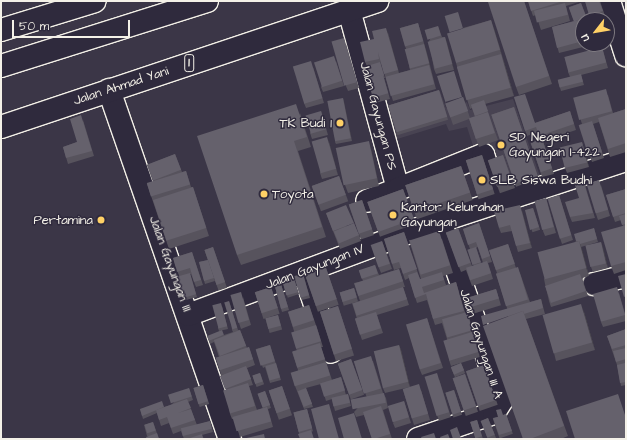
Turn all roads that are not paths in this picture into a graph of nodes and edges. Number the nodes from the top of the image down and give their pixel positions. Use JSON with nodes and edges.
{"nodes":[{"id":1,"x":95,"y":1,"type":"edge"},
{"id":2,"x":207,"y":1,"type":"edge"},
{"id":3,"x":378,"y":1,"type":"edge"},
{"id":4,"x":609,"y":1,"type":"edge"},
{"id":5,"x":349,"y":10,"type":"junction"},
{"id":6,"x":1,"y":30,"type":"edge"},
{"id":7,"x":626,"y":55,"type":"edge"},
{"id":8,"x":4,"y":65,"type":"edge"},
{"id":9,"x":109,"y":90,"type":"junction"},
{"id":10,"x":1,"y":127,"type":"edge"},
{"id":11,"x":626,"y":160,"type":"edge"},
{"id":12,"x":398,"y":188,"type":"junction"},
{"id":13,"x":500,"y":201,"type":"junction"},
{"id":14,"x":367,"y":202,"type":"edge"},
{"id":15,"x":440,"y":221,"type":"junction"},
{"id":16,"x":304,"y":272,"type":"junction"},
{"id":17,"x":626,"y":276,"type":"edge"},
{"id":18,"x":594,"y":284,"type":"dead end"},
{"id":19,"x":188,"y":315,"type":"junction"},
{"id":20,"x":331,"y":352,"type":"edge"},
{"id":21,"x":230,"y":439,"type":"edge"},
{"id":22,"x":418,"y":439,"type":"edge"}],
"edges":[{"from":1,"to":6,"type":"main road"},
{"from":2,"to":8,"type":"main road"},
{"from":3,"to":5,"type":"main road","name":"Jalan Ahmad Yani","number":"1"},
{"from":4,"to":7,"type":"main road"},
{"from":5,"to":9,"type":"main road","name":"Jalan Ahmad Yani","number":"1"},
{"from":5,"to":12,"type":"main road","name":"Jalan Gayungan PS"},
{"from":9,"to":10,"type":"main road","name":"Jalan Ahmad Yani","number":"1"},
{"from":9,"to":19,"type":"main road","name":"Jalan Gayungan III"},
{"from":11,"to":13,"type":"main road","name":"Jalan Gayungan IV"},
{"from":12,"to":13,"type":"main road"},
{"from":12,"to":14,"type":"main road"},
{"from":13,"to":15,"type":"main road","name":"Jalan Gayungan IV"},
{"from":15,"to":16,"type":"main road","name":"Jalan Gayungan IV"},
{"from":15,"to":22,"type":"main road","name":"Jalan Gayungan III A"},
{"from":16,"to":19,"type":"main road","name":"Jalan Gayungan IV"},
{"from":16,"to":20,"type":"main road"},
{"from":17,"to":18,"type":"main road"},
{"from":19,"to":21,"type":"main road","name":"Jalan Gayungan III"}]}
